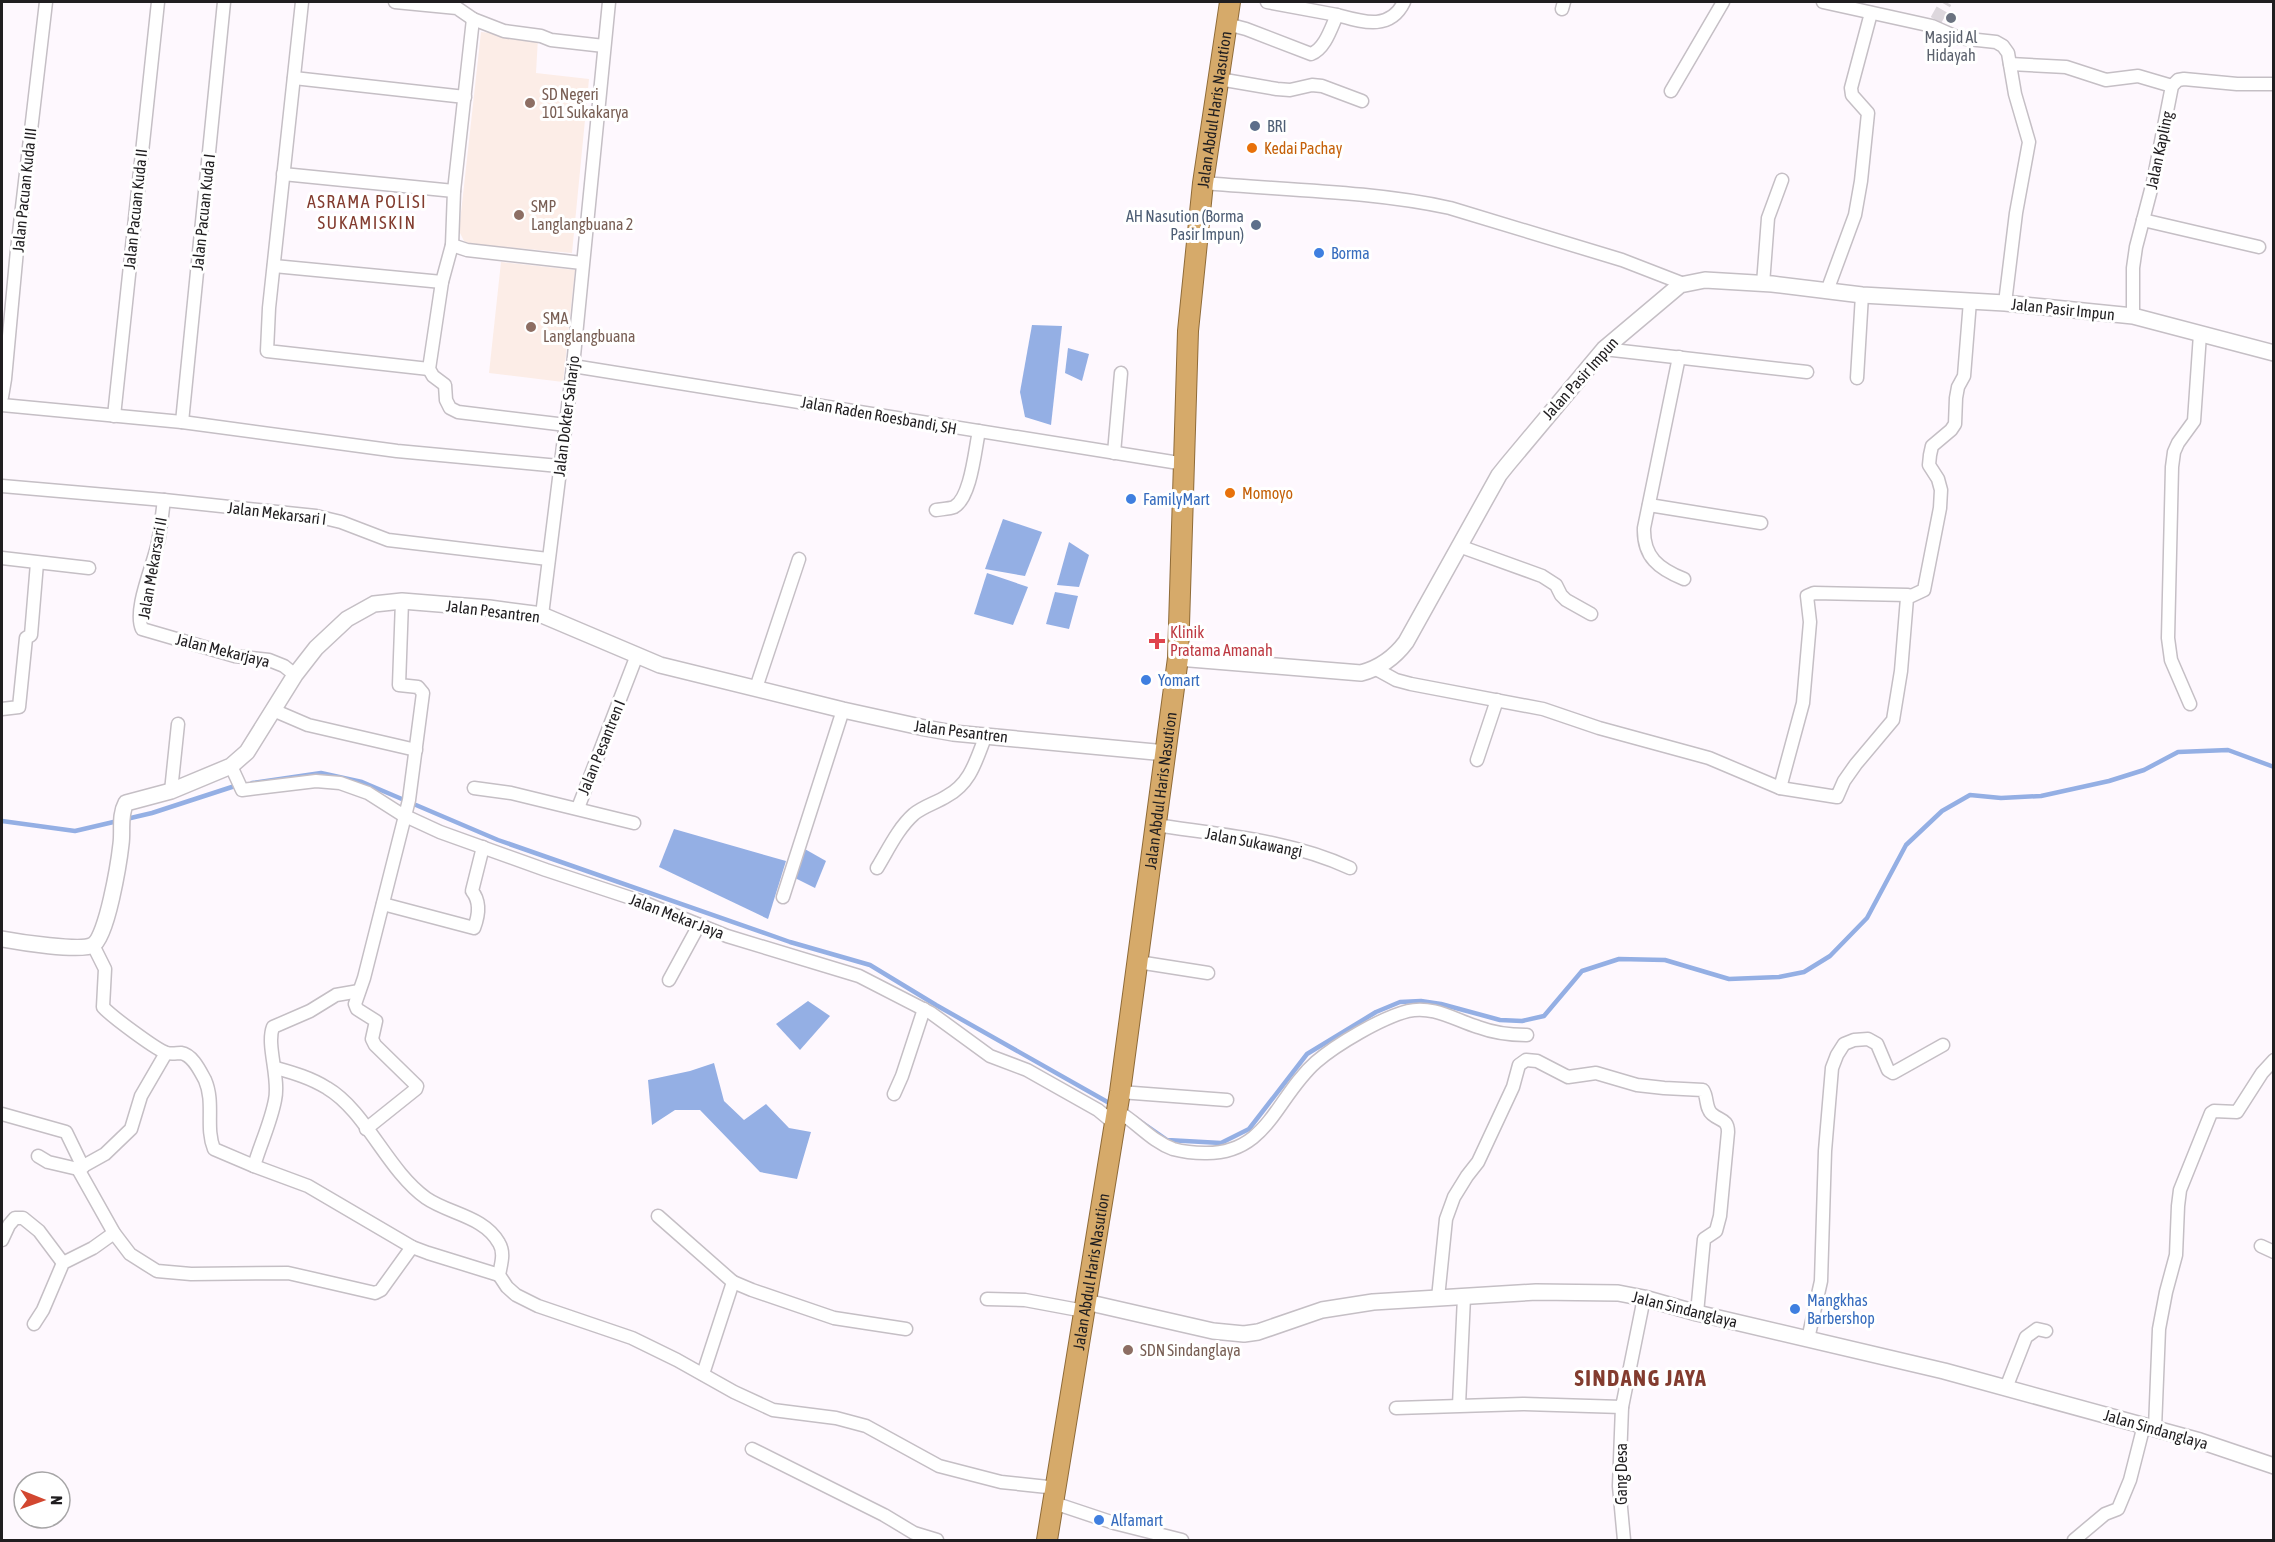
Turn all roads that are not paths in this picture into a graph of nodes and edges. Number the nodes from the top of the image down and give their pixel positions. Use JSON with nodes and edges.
{"nodes":[{"id":1,"x":46,"y":2,"type":"edge"},
{"id":2,"x":158,"y":2,"type":"edge"},
{"id":3,"x":224,"y":2,"type":"edge"},
{"id":4,"x":302,"y":2,"type":"edge"},
{"id":5,"x":395,"y":2,"type":"edge"},
{"id":6,"x":609,"y":2,"type":"edge"},
{"id":7,"x":1230,"y":2,"type":"edge"},
{"id":8,"x":1267,"y":2,"type":"edge"},
{"id":9,"x":1404,"y":2,"type":"edge"},
{"id":10,"x":1723,"y":2,"type":"edge"},
{"id":11,"x":1823,"y":2,"type":"edge"},
{"id":12,"x":1871,"y":13,"type":"junction"},
{"id":13,"x":1337,"y":15,"type":"junction"},
{"id":14,"x":473,"y":19,"type":"junction"},
{"id":15,"x":1227,"y":24,"type":"junction"},
{"id":16,"x":604,"y":46,"type":"junction"},
{"id":17,"x":2010,"y":64,"type":"junction"},
{"id":18,"x":294,"y":78,"type":"junction"},
{"id":19,"x":1219,"y":79,"type":"junction"},
{"id":20,"x":2274,"y":84,"type":"edge"},
{"id":21,"x":2172,"y":86,"type":"junction"},
{"id":22,"x":1671,"y":91,"type":"dead end"},
{"id":23,"x":465,"y":97,"type":"junction"},
{"id":24,"x":1362,"y":101,"type":"dead end"},
{"id":25,"x":283,"y":174,"type":"junction"},
{"id":26,"x":1782,"y":180,"type":"dead end"},
{"id":27,"x":1203,"y":183,"type":"junction"},
{"id":28,"x":454,"y":191,"type":"junction"},
{"id":29,"x":2143,"y":220,"type":"junction"},
{"id":30,"x":452,"y":246,"type":"junction"},
{"id":31,"x":2259,"y":247,"type":"dead end"},
{"id":32,"x":582,"y":263,"type":"junction"},
{"id":33,"x":274,"y":266,"type":"junction"},
{"id":34,"x":442,"y":282,"type":"junction"},
{"id":35,"x":1684,"y":284,"type":"junction"},
{"id":36,"x":1763,"y":284,"type":"junction"},
{"id":37,"x":1827,"y":291,"type":"junction"},
{"id":38,"x":1862,"y":295,"type":"junction"},
{"id":39,"x":1970,"y":301,"type":"junction"},
{"id":40,"x":2005,"y":303,"type":"junction"},
{"id":41,"x":2133,"y":316,"type":"junction"},
{"id":42,"x":2200,"y":334,"type":"junction"},
{"id":43,"x":1604,"y":349,"type":"junction"},
{"id":44,"x":2274,"y":353,"type":"edge"},
{"id":45,"x":1679,"y":357,"type":"junction"},
{"id":46,"x":573,"y":366,"type":"junction"},
{"id":47,"x":429,"y":369,"type":"junction"},
{"id":48,"x":1807,"y":372,"type":"dead end"},
{"id":49,"x":1121,"y":373,"type":"dead end"},
{"id":50,"x":1857,"y":378,"type":"dead end"},
{"id":51,"x":3,"y":379,"type":"edge"},
{"id":52,"x":2,"y":397,"type":"edge"},
{"id":53,"x":2,"y":405,"type":"edge"},
{"id":54,"x":114,"y":416,"type":"junction"},
{"id":55,"x":182,"y":422,"type":"junction"},
{"id":56,"x":566,"y":424,"type":"junction"},
{"id":57,"x":979,"y":432,"type":"junction"},
{"id":58,"x":1114,"y":453,"type":"junction"},
{"id":59,"x":1185,"y":464,"type":"junction"},
{"id":60,"x":559,"y":466,"type":"junction"},
{"id":61,"x":2,"y":486,"type":"edge"},
{"id":62,"x":164,"y":500,"type":"junction"},
{"id":63,"x":1649,"y":504,"type":"junction"},
{"id":64,"x":936,"y":510,"type":"dead end"},
{"id":65,"x":1761,"y":523,"type":"dead end"},
{"id":66,"x":1459,"y":546,"type":"junction"},
{"id":67,"x":2,"y":558,"type":"edge"},
{"id":68,"x":548,"y":559,"type":"junction"},
{"id":69,"x":799,"y":559,"type":"dead end"},
{"id":70,"x":38,"y":562,"type":"junction"},
{"id":71,"x":89,"y":568,"type":"dead end"},
{"id":72,"x":1684,"y":579,"type":"dead end"},
{"id":73,"x":1908,"y":596,"type":"junction"},
{"id":74,"x":402,"y":601,"type":"junction"},
{"id":75,"x":1591,"y":614,"type":"dead end"},
{"id":76,"x":542,"y":615,"type":"junction"},
{"id":77,"x":149,"y":632,"type":"joint"},
{"id":78,"x":637,"y":655,"type":"junction"},
{"id":79,"x":1178,"y":658,"type":"junction"},
{"id":80,"x":1376,"y":669,"type":"junction"},
{"id":81,"x":294,"y":675,"type":"junction"},
{"id":82,"x":756,"y":688,"type":"junction"},
{"id":83,"x":1497,"y":700,"type":"junction"},
{"id":84,"x":2190,"y":704,"type":"dead end"},
{"id":85,"x":2,"y":709,"type":"edge"},
{"id":86,"x":273,"y":710,"type":"junction"},
{"id":87,"x":843,"y":710,"type":"junction"},
{"id":88,"x":178,"y":724,"type":"dead end"},
{"id":89,"x":986,"y":735,"type":"junction"},
{"id":90,"x":416,"y":750,"type":"junction"},
{"id":91,"x":1166,"y":753,"type":"junction"},
{"id":92,"x":1477,"y":760,"type":"dead end"},
{"id":93,"x":236,"y":777,"type":"junction"},
{"id":94,"x":474,"y":788,"type":"dead end"},
{"id":95,"x":1780,"y":788,"type":"junction"},
{"id":96,"x":171,"y":791,"type":"junction"},
{"id":97,"x":578,"y":808,"type":"junction"},
{"id":98,"x":407,"y":809,"type":"junction"},
{"id":99,"x":634,"y":823,"type":"dead end"},
{"id":100,"x":1156,"y":825,"type":"junction"},
{"id":101,"x":483,"y":847,"type":"junction"},
{"id":102,"x":877,"y":868,"type":"dead end"},
{"id":103,"x":1350,"y":868,"type":"dead end"},
{"id":104,"x":783,"y":897,"type":"dead end"},
{"id":105,"x":383,"y":904,"type":"junction"},
{"id":106,"x":699,"y":925,"type":"junction"},
{"id":107,"x":2,"y":939,"type":"edge"},
{"id":108,"x":93,"y":945,"type":"junction"},
{"id":109,"x":1138,"y":962,"type":"junction"},
{"id":110,"x":1208,"y":973,"type":"dead end"},
{"id":111,"x":669,"y":980,"type":"dead end"},
{"id":112,"x":359,"y":991,"type":"junction"},
{"id":113,"x":924,"y":1009,"type":"junction"},
{"id":114,"x":1527,"y":1035,"type":"dead end"},
{"id":115,"x":1943,"y":1044,"type":"dead end"},
{"id":116,"x":166,"y":1053,"type":"junction"},
{"id":117,"x":2274,"y":1060,"type":"edge"},
{"id":118,"x":276,"y":1068,"type":"junction"},
{"id":119,"x":894,"y":1094,"type":"dead end"},
{"id":120,"x":1227,"y":1100,"type":"dead end"},
{"id":121,"x":1118,"y":1107,"type":"junction"},
{"id":122,"x":2,"y":1114,"type":"edge"},
{"id":123,"x":366,"y":1129,"type":"junction"},
{"id":124,"x":38,"y":1156,"type":"dead end"},
{"id":125,"x":254,"y":1166,"type":"junction"},
{"id":126,"x":81,"y":1168,"type":"junction"},
{"id":127,"x":658,"y":1216,"type":"dead end"},
{"id":128,"x":114,"y":1233,"type":"junction"},
{"id":129,"x":2,"y":1240,"type":"edge"},
{"id":130,"x":412,"y":1246,"type":"junction"},
{"id":131,"x":2260,"y":1246,"type":"dead end"},
{"id":132,"x":2274,"y":1252,"type":"edge"},
{"id":133,"x":63,"y":1263,"type":"junction"},
{"id":134,"x":499,"y":1275,"type":"junction"},
{"id":135,"x":733,"y":1282,"type":"junction"},
{"id":136,"x":1464,"y":1297,"type":"junction"},
{"id":137,"x":1438,"y":1298,"type":"junction"},
{"id":138,"x":1644,"y":1298,"type":"junction"},
{"id":139,"x":987,"y":1299,"type":"dead end"},
{"id":140,"x":1085,"y":1307,"type":"junction"},
{"id":141,"x":1696,"y":1313,"type":"junction"},
{"id":142,"x":34,"y":1324,"type":"dead end"},
{"id":143,"x":906,"y":1329,"type":"dead end"},
{"id":144,"x":2046,"y":1331,"type":"dead end"},
{"id":145,"x":1808,"y":1339,"type":"junction"},
{"id":146,"x":703,"y":1374,"type":"junction"},
{"id":147,"x":2006,"y":1388,"type":"junction"},
{"id":148,"x":1459,"y":1405,"type":"junction"},
{"id":149,"x":1622,"y":1407,"type":"junction"},
{"id":150,"x":1396,"y":1408,"type":"dead end"},
{"id":151,"x":2149,"y":1427,"type":"junction"},
{"id":152,"x":752,"y":1449,"type":"dead end"},
{"id":153,"x":2274,"y":1467,"type":"edge"},
{"id":154,"x":1055,"y":1495,"type":"junction"},
{"id":155,"x":937,"y":1540,"type":"edge"},
{"id":156,"x":1047,"y":1540,"type":"edge"},
{"id":157,"x":1182,"y":1540,"type":"edge"},
{"id":158,"x":1624,"y":1540,"type":"edge"},
{"id":159,"x":2074,"y":1540,"type":"edge"}],
"edges":[{"from":1,"to":51,"type":"street","name":"Jalan Pacuan Kuda III"},
{"from":2,"to":54,"type":"street","name":"Jalan Pacuan Kuda II"},
{"from":3,"to":55,"type":"street","name":"Jalan Pacuan Kuda I"},
{"from":4,"to":18,"type":"street"},
{"from":5,"to":14,"type":"street"},
{"from":6,"to":16,"type":"street","name":"Jalan Dokter Saharjo"},
{"from":7,"to":15,"type":"highway","name":"Jalan Abdul Haris Nasution"},
{"from":8,"to":13,"type":"street"},
{"from":9,"to":13,"type":"street"},
{"from":10,"to":22,"type":"street"},
{"from":11,"to":12,"type":"street"},
{"from":12,"to":17,"type":"street"},
{"from":12,"to":37,"type":"street"},
{"from":13,"to":15,"type":"street"},
{"from":14,"to":16,"type":"street"},
{"from":14,"to":23,"type":"street"},
{"from":15,"to":19,"type":"highway","name":"Jalan Abdul Haris Nasution"},
{"from":16,"to":32,"type":"street","name":"Jalan Dokter Saharjo"},
{"from":17,"to":21,"type":"street"},
{"from":17,"to":40,"type":"street"},
{"from":18,"to":23,"type":"street"},
{"from":18,"to":25,"type":"street"},
{"from":19,"to":24,"type":"street"},
{"from":19,"to":27,"type":"highway","name":"Jalan Abdul Haris Nasution"},
{"from":20,"to":21,"type":"street"},
{"from":21,"to":29,"type":"street","name":"Jalan Kapling"},
{"from":23,"to":28,"type":"street"},
{"from":25,"to":28,"type":"street"},
{"from":25,"to":33,"type":"street"},
{"from":26,"to":36,"type":"street"},
{"from":27,"to":35,"type":"street"},
{"from":27,"to":59,"type":"highway","name":"Jalan Abdul Haris Nasution"},
{"from":28,"to":30,"type":"street"},
{"from":29,"to":31,"type":"street"},
{"from":29,"to":41,"type":"street","name":"Jalan Kapling"},
{"from":30,"to":32,"type":"street"},
{"from":30,"to":34,"type":"street"},
{"from":32,"to":46,"type":"street","name":"Jalan Dokter Saharjo"},
{"from":33,"to":34,"type":"street"},
{"from":33,"to":47,"type":"street"},
{"from":34,"to":47,"type":"street"},
{"from":35,"to":36,"type":"street","name":"Jalan Pasir Impun"},
{"from":35,"to":43,"type":"street","name":"Jalan Pasir Impun"},
{"from":36,"to":37,"type":"street","name":"Jalan Pasir Impun"},
{"from":37,"to":38,"type":"street","name":"Jalan Pasir Impun"},
{"from":38,"to":39,"type":"street","name":"Jalan Pasir Impun"},
{"from":38,"to":50,"type":"street"},
{"from":39,"to":40,"type":"street","name":"Jalan Pasir Impun"},
{"from":39,"to":73,"type":"street"},
{"from":40,"to":41,"type":"street","name":"Jalan Pasir Impun"},
{"from":41,"to":42,"type":"street","name":"Jalan Pasir Impun"},
{"from":42,"to":44,"type":"street","name":"Jalan Pasir Impun"},
{"from":42,"to":84,"type":"street"},
{"from":43,"to":45,"type":"street"},
{"from":43,"to":66,"type":"street","name":"Jalan Pasir Impun"},
{"from":45,"to":48,"type":"street"},
{"from":45,"to":63,"type":"street"},
{"from":46,"to":56,"type":"street","name":"Jalan Dokter Saharjo"},
{"from":46,"to":57,"type":"street","name":"Jalan Raden Roesbandi, SH"},
{"from":47,"to":56,"type":"street"},
{"from":49,"to":58,"type":"street"},
{"from":51,"to":52,"type":"street","name":"Jalan Pacuan Kuda III"},
{"from":53,"to":54,"type":"street"},
{"from":54,"to":55,"type":"street"},
{"from":55,"to":60,"type":"street"},
{"from":56,"to":60,"type":"street","name":"Jalan Dokter Saharjo"},
{"from":57,"to":58,"type":"street","name":"Jalan Raden Roesbandi, SH"},
{"from":57,"to":64,"type":"street"},
{"from":58,"to":59,"type":"street","name":"Jalan Raden Roesbandi, SH"},
{"from":59,"to":79,"type":"highway","name":"Jalan Abdul Haris Nasution"},
{"from":60,"to":68,"type":"street","name":"Jalan Dokter Saharjo"},
{"from":61,"to":62,"type":"street","name":"Jalan Mekarsari I"},
{"from":62,"to":68,"type":"street","name":"Jalan Mekarsari I"},
{"from":62,"to":77,"type":"street","name":"Jalan Mekarsari II"},
{"from":63,"to":65,"type":"street"},
{"from":63,"to":72,"type":"street"},
{"from":66,"to":75,"type":"street"},
{"from":66,"to":80,"type":"street","name":"Jalan Pasir Impun"},
{"from":67,"to":70,"type":"street"},
{"from":68,"to":76,"type":"street","name":"Jalan Dokter Saharjo"},
{"from":69,"to":82,"type":"street"},
{"from":70,"to":71,"type":"street"},
{"from":70,"to":85,"type":"street"},
{"from":73,"to":95,"type":"street"},
{"from":73,"to":95,"type":"street"},
{"from":74,"to":76,"type":"street","name":"Jalan Pesantren"},
{"from":74,"to":81,"type":"street","name":"Jalan Pesantren"},
{"from":74,"to":90,"type":"street"},
{"from":76,"to":78,"type":"street","name":"Jalan Pesantren"},
{"from":77,"to":81,"type":"street","name":"Jalan Mekarjaya"},
{"from":78,"to":82,"type":"street","name":"Jalan Pesantren"},
{"from":78,"to":97,"type":"street","name":"Jalan Pesantren I"},
{"from":79,"to":80,"type":"street"},
{"from":79,"to":91,"type":"highway","name":"Jalan Abdul Haris Nasution"},
{"from":80,"to":83,"type":"street"},
{"from":81,"to":86,"type":"street","name":"Jalan Pesantren"},
{"from":82,"to":87,"type":"street","name":"Jalan Pesantren"},
{"from":83,"to":92,"type":"street"},
{"from":83,"to":95,"type":"street"},
{"from":86,"to":90,"type":"street"},
{"from":86,"to":93,"type":"street","name":"Jalan Pesantren"},
{"from":87,"to":89,"type":"street","name":"Jalan Pesantren"},
{"from":87,"to":104,"type":"street"},
{"from":88,"to":96,"type":"street"},
{"from":89,"to":91,"type":"street","name":"Jalan Pesantren"},
{"from":89,"to":102,"type":"street"},
{"from":90,"to":98,"type":"street"},
{"from":91,"to":100,"type":"highway","name":"Jalan Abdul Haris Nasution"},
{"from":93,"to":96,"type":"street","name":"Jalan Pesantren"},
{"from":93,"to":98,"type":"street","name":"Jalan Mekar Jaya"},
{"from":94,"to":97,"type":"street","name":"Jalan Pesantren I"},
{"from":96,"to":108,"type":"street","name":"Jalan Pesantren"},
{"from":97,"to":99,"type":"street"},
{"from":98,"to":101,"type":"street","name":"Jalan Mekar Jaya"},
{"from":98,"to":105,"type":"street"},
{"from":100,"to":103,"type":"street","name":"Jalan Sukawangi"},
{"from":100,"to":109,"type":"highway","name":"Jalan Abdul Haris Nasution"},
{"from":101,"to":105,"type":"street"},
{"from":101,"to":106,"type":"street","name":"Jalan Mekar Jaya"},
{"from":105,"to":112,"type":"street"},
{"from":106,"to":111,"type":"street"},
{"from":106,"to":113,"type":"street","name":"Jalan Mekar Jaya"},
{"from":107,"to":108,"type":"street"},
{"from":108,"to":116,"type":"street"},
{"from":109,"to":110,"type":"street"},
{"from":109,"to":121,"type":"highway","name":"Jalan Abdul Haris Nasution"},
{"from":112,"to":118,"type":"street"},
{"from":112,"to":123,"type":"street"},
{"from":113,"to":119,"type":"street"},
{"from":113,"to":121,"type":"street","name":"Jalan Mekar Jaya"},
{"from":114,"to":121,"type":"street","name":"Jalan Mekar Jaya"},
{"from":115,"to":145,"type":"street"},
{"from":116,"to":125,"type":"street"},
{"from":116,"to":126,"type":"street"},
{"from":117,"to":151,"type":"street"},
{"from":118,"to":123,"type":"street"},
{"from":118,"to":125,"type":"street"},
{"from":120,"to":121,"type":"street"},
{"from":121,"to":140,"type":"highway","name":"Jalan Abdul Haris Nasution"},
{"from":122,"to":126,"type":"street"},
{"from":123,"to":134,"type":"street"},
{"from":124,"to":126,"type":"street"},
{"from":125,"to":130,"type":"street"},
{"from":126,"to":128,"type":"street"},
{"from":127,"to":135,"type":"street"},
{"from":128,"to":130,"type":"street"},
{"from":128,"to":133,"type":"street"},
{"from":129,"to":133,"type":"street"},
{"from":130,"to":134,"type":"street"},
{"from":131,"to":132,"type":"street"},
{"from":133,"to":142,"type":"street"},
{"from":134,"to":146,"type":"street"},
{"from":135,"to":143,"type":"street"},
{"from":135,"to":146,"type":"street"},
{"from":136,"to":137,"type":"street","name":"Jalan Sindanglaya"},
{"from":136,"to":138,"type":"street","name":"Jalan Sindanglaya"},
{"from":136,"to":148,"type":"street"},
{"from":137,"to":140,"type":"street","name":"Jalan Sindanglaya"},
{"from":137,"to":141,"type":"street"},
{"from":138,"to":141,"type":"street","name":"Jalan Sindanglaya"},
{"from":138,"to":149,"type":"street","name":"Gang Desa"},
{"from":139,"to":140,"type":"street"},
{"from":140,"to":154,"type":"highway","name":"Jalan Abdul Haris Nasution"},
{"from":141,"to":145,"type":"street","name":"Jalan Sindanglaya"},
{"from":144,"to":147,"type":"street"},
{"from":145,"to":147,"type":"street","name":"Jalan Sindanglaya"},
{"from":146,"to":154,"type":"street"},
{"from":147,"to":151,"type":"street","name":"Jalan Sindanglaya"},
{"from":148,"to":149,"type":"street"},
{"from":148,"to":150,"type":"street"},
{"from":149,"to":158,"type":"street","name":"Gang Desa"},
{"from":151,"to":153,"type":"street","name":"Jalan Sindanglaya"},
{"from":151,"to":159,"type":"street"},
{"from":152,"to":155,"type":"street"},
{"from":154,"to":156,"type":"highway","name":"Jalan Abdul Haris Nasution"},
{"from":154,"to":157,"type":"street"}]}
